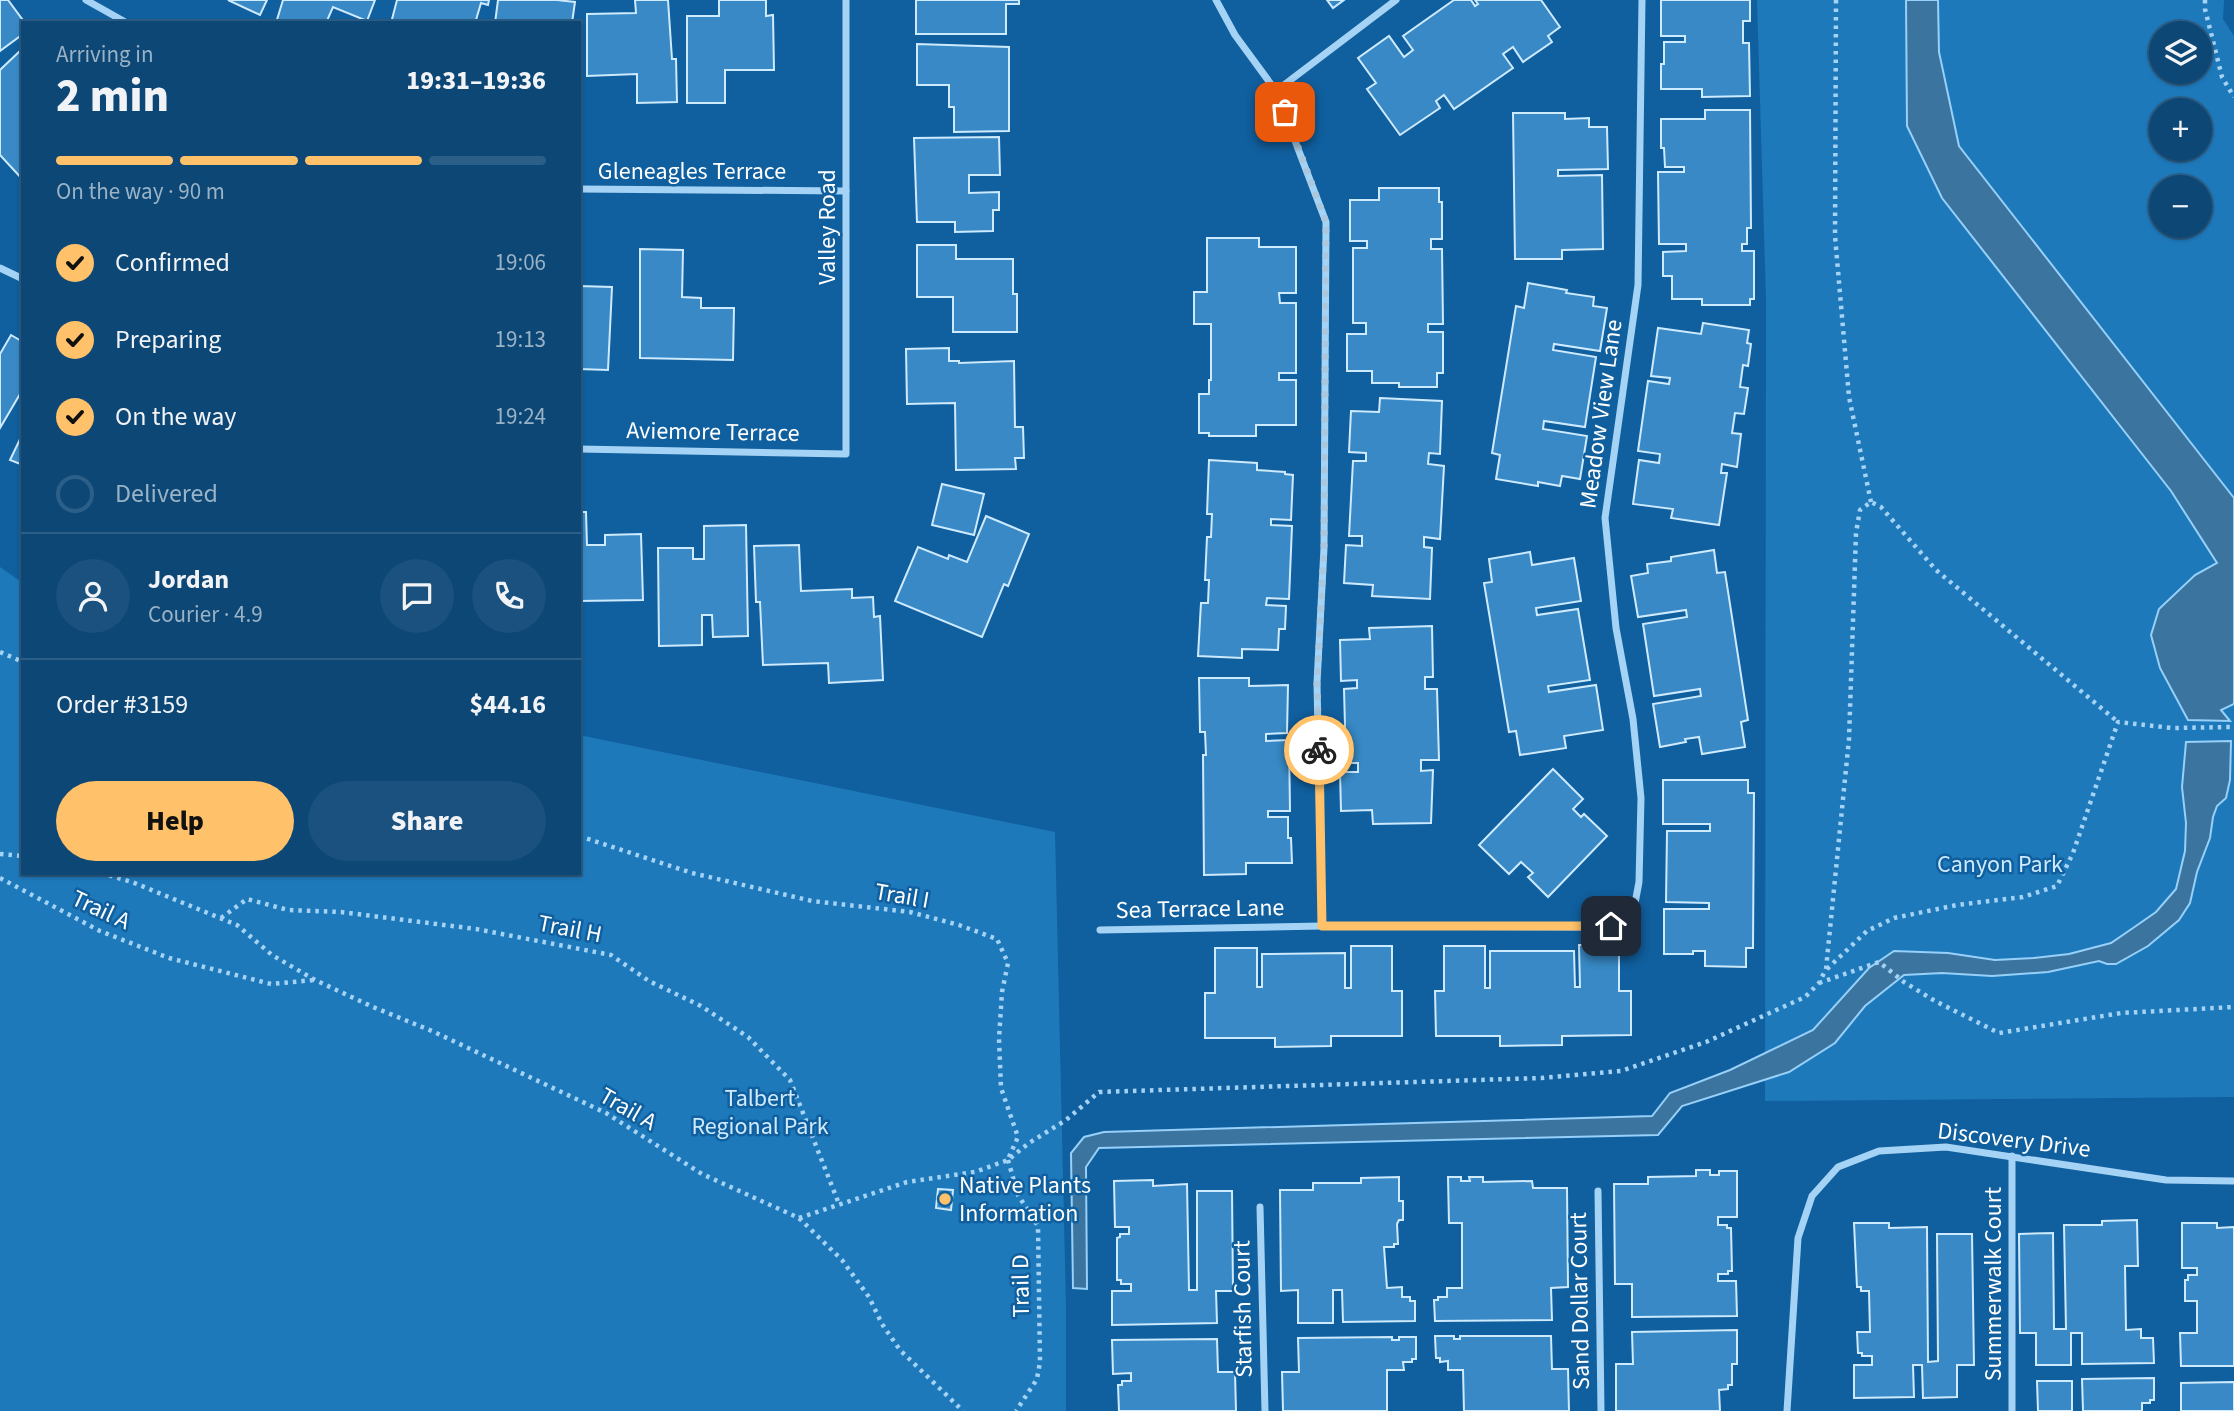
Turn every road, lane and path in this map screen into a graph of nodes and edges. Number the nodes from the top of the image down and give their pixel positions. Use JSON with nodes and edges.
{"nodes":[{"id":1,"x":86,"y":0,"type":"edge"},
{"id":2,"x":846,"y":0,"type":"edge"},
{"id":3,"x":1216,"y":0,"type":"edge"},
{"id":4,"x":1396,"y":0,"type":"edge"},
{"id":5,"x":1642,"y":0,"type":"edge"},
{"id":6,"x":1836,"y":0,"type":"edge"},
{"id":7,"x":2205,"y":0,"type":"edge"},
{"id":8,"x":123,"y":21,"type":"edge"},
{"id":9,"x":1276,"y":90,"type":"junction"},
{"id":10,"x":2234,"y":97,"type":"edge"},
{"id":11,"x":581,"y":189,"type":"edge"},
{"id":12,"x":846,"y":191,"type":"junction"},
{"id":13,"x":0,"y":268,"type":"edge"},
{"id":14,"x":21,"y":278,"type":"edge"},
{"id":15,"x":581,"y":449,"type":"edge"},
{"id":16,"x":846,"y":454,"type":"joint"},
{"id":17,"x":1871,"y":502,"type":"junction"},
{"id":18,"x":0,"y":652,"type":"edge"},
{"id":19,"x":21,"y":661,"type":"edge"},
{"id":20,"x":2118,"y":722,"type":"junction"},
{"id":21,"x":2234,"y":727,"type":"edge"},
{"id":22,"x":581,"y":837,"type":"edge"},
{"id":23,"x":0,"y":851,"type":"edge"},
{"id":24,"x":21,"y":856,"type":"edge"},
{"id":25,"x":108,"y":875,"type":"edge"},
{"id":26,"x":0,"y":878,"type":"edge"},
{"id":27,"x":1633,"y":914,"type":"joint"},
{"id":28,"x":220,"y":918,"type":"junction"},
{"id":29,"x":1322,"y":926,"type":"junction"},
{"id":30,"x":1100,"y":930,"type":"dead end"},
{"id":31,"x":1826,"y":969,"type":"junction"},
{"id":32,"x":314,"y":980,"type":"junction"},
{"id":33,"x":1819,"y":983,"type":"junction"},
{"id":34,"x":2234,"y":1007,"type":"edge"},
{"id":35,"x":2012,"y":1156,"type":"junction"},
{"id":36,"x":1008,"y":1160,"type":"junction"},
{"id":37,"x":2234,"y":1181,"type":"edge"},
{"id":38,"x":1598,"y":1191,"type":"dead end"},
{"id":39,"x":839,"y":1204,"type":"junction"},
{"id":40,"x":1260,"y":1207,"type":"dead end"},
{"id":41,"x":799,"y":1218,"type":"junction"},
{"id":42,"x":963,"y":1411,"type":"edge"},
{"id":43,"x":1016,"y":1411,"type":"edge"},
{"id":44,"x":1265,"y":1411,"type":"edge"},
{"id":45,"x":1601,"y":1411,"type":"edge"},
{"id":46,"x":1787,"y":1411,"type":"edge"},
{"id":47,"x":2012,"y":1411,"type":"edge"}],
"edges":[{"from":1,"to":8,"type":"street"},
{"from":2,"to":12,"type":"street","name":"Valley Road"},
{"from":3,"to":9,"type":"street"},
{"from":4,"to":9,"type":"street"},
{"from":5,"to":27,"type":"street","name":"Meadow View Lane"},
{"from":6,"to":17,"type":"path"},
{"from":7,"to":10,"type":"path"},
{"from":9,"to":29,"type":"street"},
{"from":11,"to":12,"type":"street","name":"Gleneagles Terrace"},
{"from":12,"to":16,"type":"street","name":"Valley Road"},
{"from":13,"to":14,"type":"street"},
{"from":15,"to":16,"type":"street","name":"Aviemore Terrace"},
{"from":17,"to":20,"type":"path"},
{"from":17,"to":31,"type":"path"},
{"from":18,"to":19,"type":"path"},
{"from":20,"to":21,"type":"path"},
{"from":20,"to":31,"type":"path"},
{"from":22,"to":36,"type":"path","name":"Trail I"},
{"from":23,"to":24,"type":"path"},
{"from":25,"to":28,"type":"path","name":"Trail A"},
{"from":26,"to":32,"type":"path","name":"Trail A"},
{"from":27,"to":29,"type":"street","name":"Sea Terrace Lane"},
{"from":28,"to":32,"type":"path","name":"Trail A"},
{"from":28,"to":39,"type":"path","name":"Trail H"},
{"from":29,"to":30,"type":"street","name":"Sea Terrace Lane"},
{"from":31,"to":33,"type":"path"},
{"from":32,"to":41,"type":"path","name":"Trail A"},
{"from":33,"to":34,"type":"path"},
{"from":33,"to":36,"type":"path"},
{"from":35,"to":37,"type":"street","name":"Discovery Drive"},
{"from":35,"to":46,"type":"street","name":"Discovery Drive"},
{"from":35,"to":47,"type":"street","name":"Summerwalk Court"},
{"from":36,"to":39,"type":"path"},
{"from":36,"to":43,"type":"path","name":"Trail D"},
{"from":38,"to":45,"type":"street","name":"Sand Dollar Court"},
{"from":39,"to":41,"type":"path"},
{"from":40,"to":44,"type":"street","name":"Starfish Court"},
{"from":41,"to":42,"type":"path"}]}
